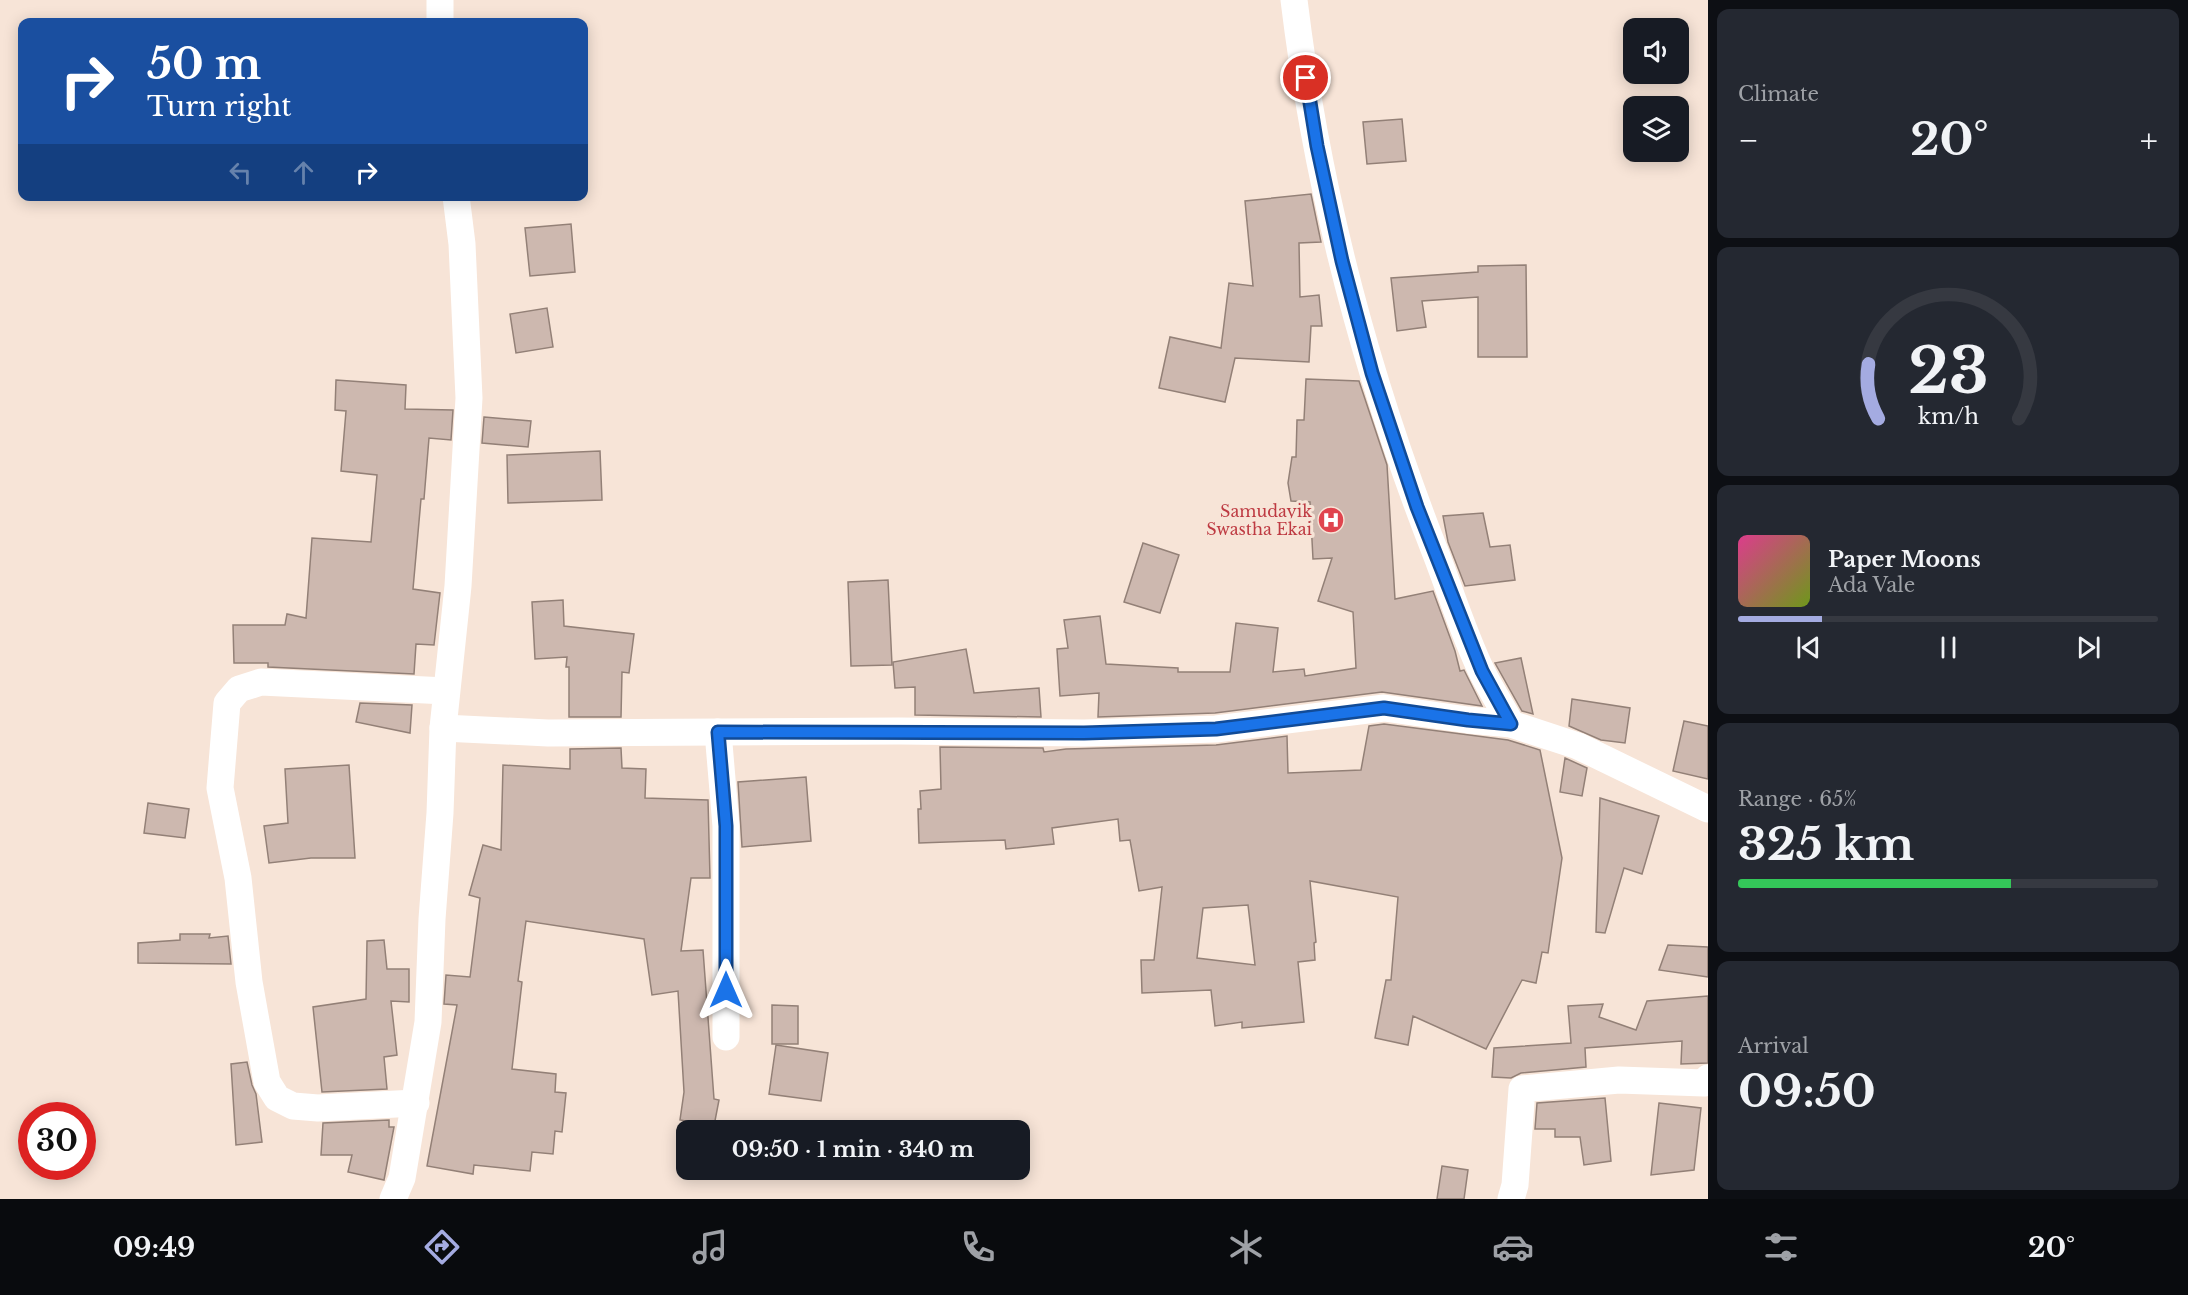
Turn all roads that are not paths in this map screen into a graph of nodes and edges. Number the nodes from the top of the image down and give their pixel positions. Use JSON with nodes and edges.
{"nodes":[{"id":1,"x":440,"y":0,"type":"edge"},
{"id":2,"x":1294,"y":0,"type":"edge"},
{"id":3,"x":440,"y":18,"type":"edge"},
{"id":4,"x":457,"y":201,"type":"edge"},
{"id":5,"x":446,"y":691,"type":"junction"},
{"id":6,"x":1511,"y":724,"type":"junction"},
{"id":7,"x":443,"y":728,"type":"junction"},
{"id":8,"x":718,"y":732,"type":"junction"},
{"id":9,"x":1708,"y":809,"type":"edge"},
{"id":10,"x":726,"y":1037,"type":"dead end"},
{"id":11,"x":1708,"y":1078,"type":"edge"},
{"id":12,"x":416,"y":1103,"type":"junction"},
{"id":13,"x":393,"y":1199,"type":"edge"},
{"id":14,"x":1511,"y":1199,"type":"edge"}],
"edges":[{"from":1,"to":3,"type":"street"},
{"from":2,"to":6,"type":"street"},
{"from":4,"to":5,"type":"street"},
{"from":5,"to":7,"type":"street"},
{"from":5,"to":12,"type":"street"},
{"from":6,"to":8,"type":"street"},
{"from":6,"to":9,"type":"street"},
{"from":7,"to":8,"type":"street"},
{"from":7,"to":12,"type":"street"},
{"from":8,"to":10,"type":"street"},
{"from":11,"to":14,"type":"street"},
{"from":12,"to":13,"type":"street"}]}
